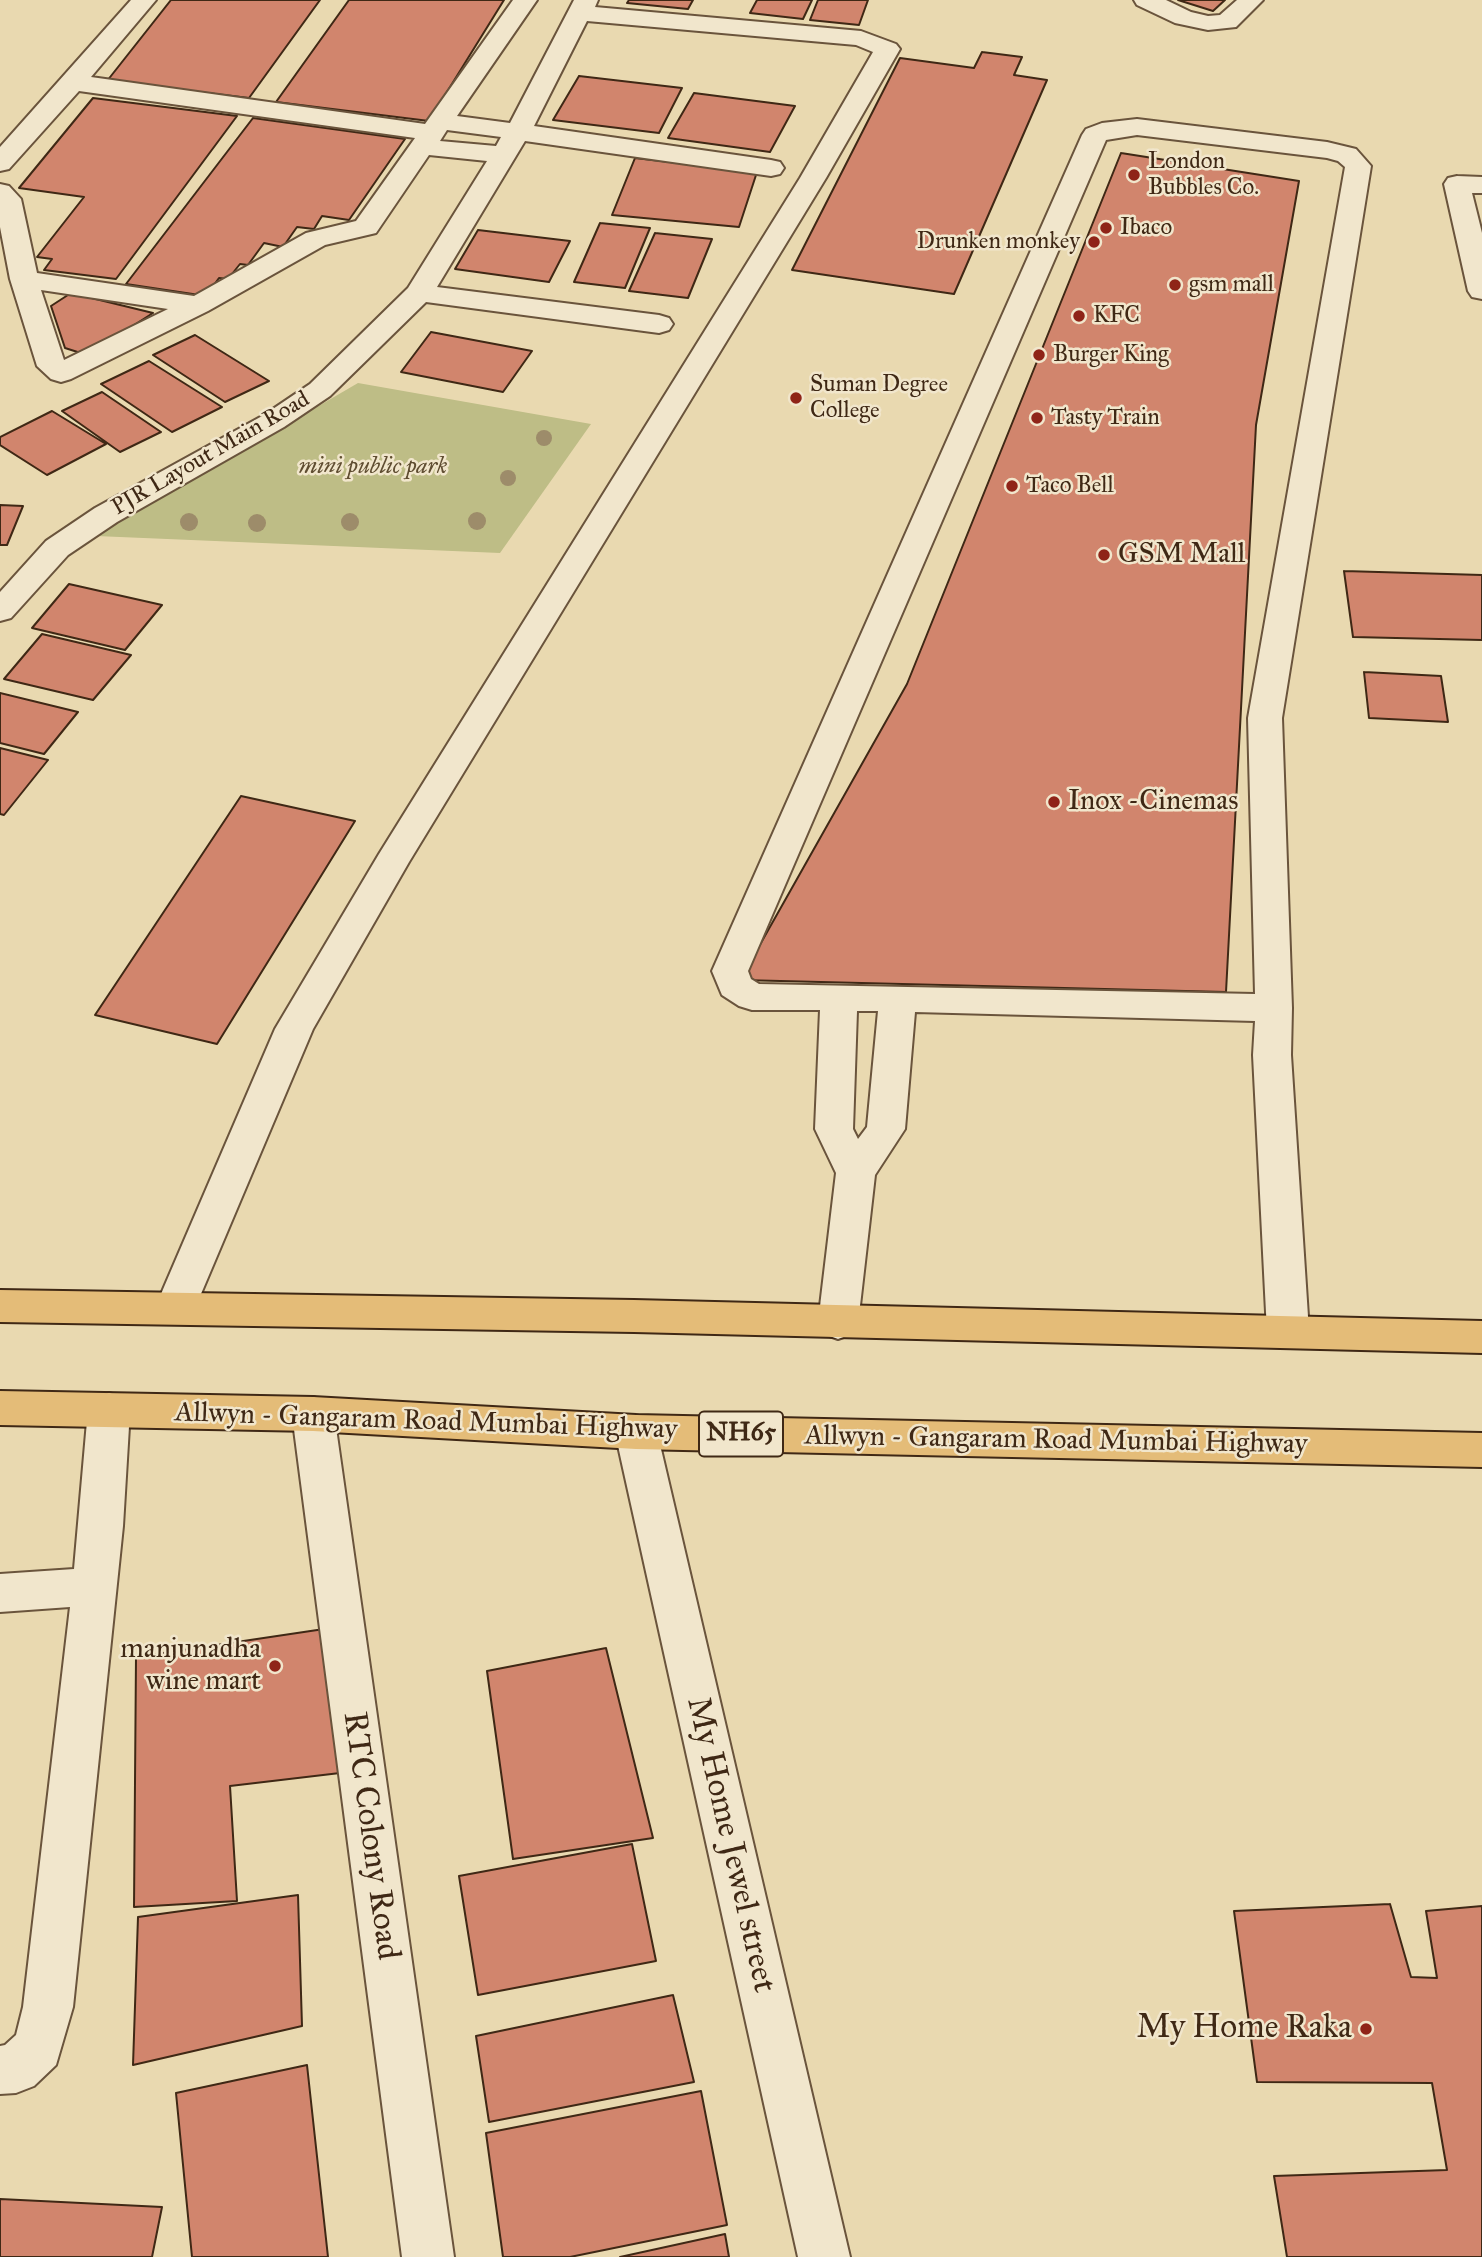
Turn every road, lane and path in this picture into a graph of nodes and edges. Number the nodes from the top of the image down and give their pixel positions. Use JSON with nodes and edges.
{"nodes":[{"id":1,"x":144,"y":0,"type":"edge"},
{"id":2,"x":525,"y":0,"type":"edge"},
{"id":3,"x":1146,"y":0,"type":"edge"},
{"id":4,"x":1251,"y":0,"type":"edge"},
{"id":5,"x":582,"y":6,"type":"edge"},
{"id":6,"x":73,"y":82,"type":"junction"},
{"id":7,"x":519,"y":130,"type":"junction"},
{"id":8,"x":433,"y":134,"type":"junction"},
{"id":9,"x":504,"y":155,"type":"junction"},
{"id":10,"x":0,"y":163,"type":"edge"},
{"id":11,"x":771,"y":168,"type":"dead end"},
{"id":12,"x":1470,"y":184,"type":"edge"},
{"id":13,"x":0,"y":192,"type":"edge"},
{"id":14,"x":24,"y":279,"type":"junction"},
{"id":15,"x":1482,"y":291,"type":"edge"},
{"id":16,"x":419,"y":293,"type":"junction"},
{"id":17,"x":198,"y":305,"type":"junction"},
{"id":18,"x":659,"y":324,"type":"dead end"},
{"id":19,"x":0,"y":611,"type":"edge"},
{"id":20,"x":839,"y":997,"type":"junction"},
{"id":21,"x":898,"y":999,"type":"junction"},
{"id":22,"x":1274,"y":1008,"type":"junction"},
{"id":23,"x":856,"y":1173,"type":"junction"},
{"id":24,"x":0,"y":1306,"type":"edge"},
{"id":25,"x":175,"y":1308,"type":"junction"},
{"id":26,"x":838,"y":1323,"type":"junction"},
{"id":27,"x":1288,"y":1332,"type":"junction"},
{"id":28,"x":1482,"y":1337,"type":"edge"},
{"id":29,"x":0,"y":1408,"type":"edge"},
{"id":30,"x":109,"y":1410,"type":"junction"},
{"id":31,"x":313,"y":1414,"type":"junction"},
{"id":32,"x":636,"y":1432,"type":"junction"},
{"id":33,"x":1482,"y":1450,"type":"edge"},
{"id":34,"x":94,"y":1587,"type":"junction"},
{"id":35,"x":0,"y":1593,"type":"edge"},
{"id":36,"x":0,"y":2070,"type":"edge"},
{"id":37,"x":428,"y":2257,"type":"edge"},
{"id":38,"x":824,"y":2257,"type":"edge"}],
"edges":[{"from":1,"to":6,"type":"street"},
{"from":2,"to":8,"type":"street"},
{"from":3,"to":4,"type":"street"},
{"from":5,"to":7,"type":"street","name":"PJR Layout Main Road"},
{"from":5,"to":25,"type":"street"},
{"from":6,"to":8,"type":"street"},
{"from":6,"to":10,"type":"street"},
{"from":7,"to":8,"type":"street"},
{"from":7,"to":9,"type":"street","name":"PJR Layout Main Road"},
{"from":7,"to":11,"type":"street"},
{"from":8,"to":9,"type":"street"},
{"from":8,"to":17,"type":"street"},
{"from":9,"to":16,"type":"street","name":"PJR Layout Main Road"},
{"from":12,"to":15,"type":"street"},
{"from":13,"to":14,"type":"street"},
{"from":14,"to":17,"type":"street"},
{"from":14,"to":17,"type":"street"},
{"from":16,"to":18,"type":"street"},
{"from":16,"to":19,"type":"street","name":"PJR Layout Main Road"},
{"from":20,"to":21,"type":"street"},
{"from":20,"to":22,"type":"street"},
{"from":20,"to":23,"type":"street"},
{"from":21,"to":22,"type":"street"},
{"from":21,"to":23,"type":"street"},
{"from":22,"to":27,"type":"street"},
{"from":23,"to":26,"type":"street"},
{"from":24,"to":25,"type":"highway"},
{"from":25,"to":26,"type":"highway"},
{"from":26,"to":27,"type":"highway"},
{"from":27,"to":28,"type":"highway"},
{"from":29,"to":30,"type":"highway","name":"Allwyn - Gangaram Road Mumbai Highway","number":"NH65"},
{"from":30,"to":31,"type":"highway","name":"Allwyn - Gangaram Road Mumbai Highway","number":"NH65"},
{"from":30,"to":34,"type":"street"},
{"from":31,"to":32,"type":"highway","name":"Allwyn - Gangaram Road Mumbai Highway","number":"NH65"},
{"from":31,"to":37,"type":"street","name":"RTC Colony Road"},
{"from":32,"to":33,"type":"highway","name":"Allwyn - Gangaram Road Mumbai Highway","number":"NH65"},
{"from":32,"to":38,"type":"street","name":"My Home Jewel street"},
{"from":34,"to":35,"type":"street"},
{"from":34,"to":36,"type":"street"}]}
